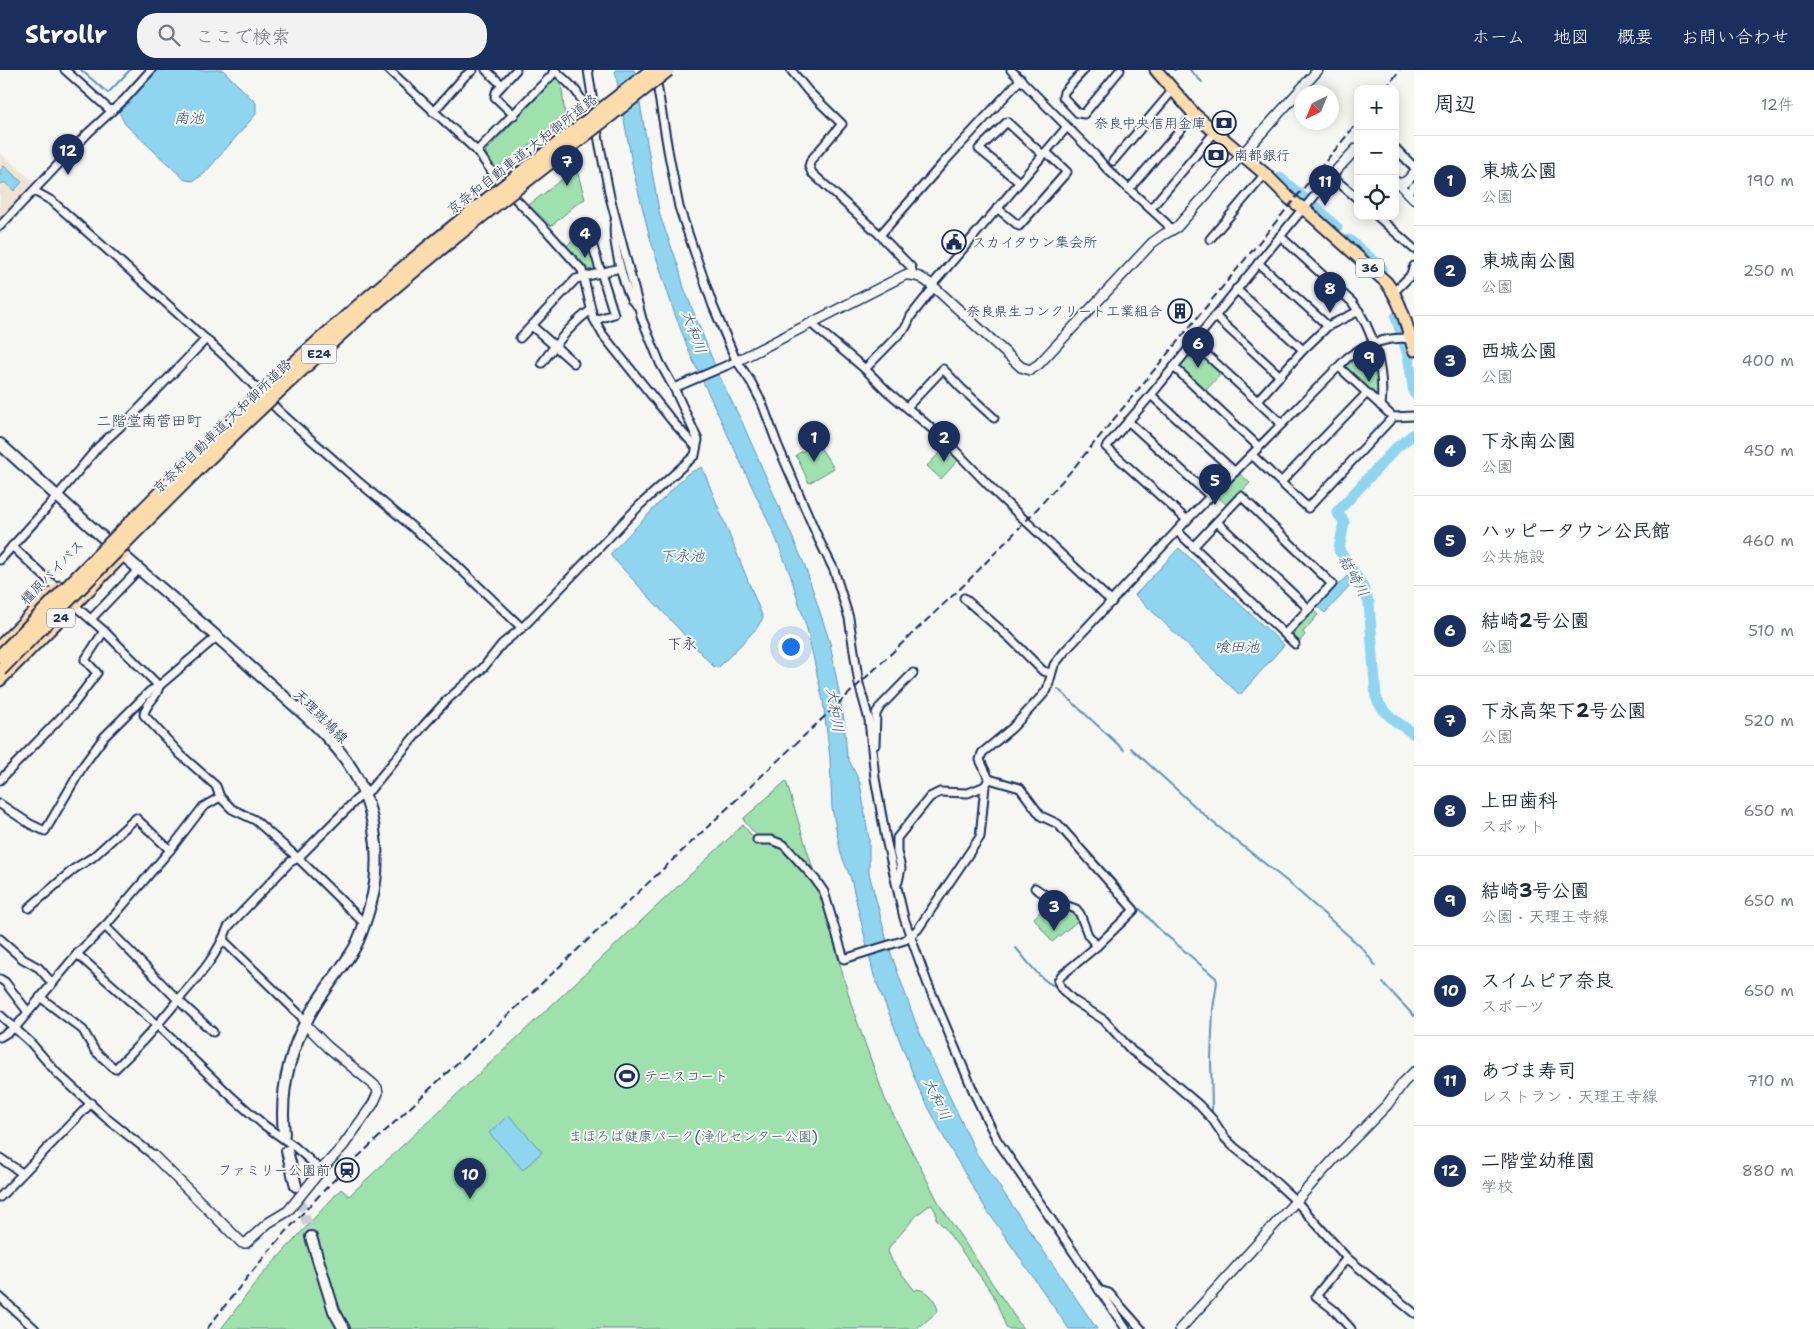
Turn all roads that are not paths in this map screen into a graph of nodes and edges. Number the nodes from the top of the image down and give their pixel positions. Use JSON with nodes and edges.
{"nodes":[{"id":1,"x":65,"y":70,"type":"edge"},
{"id":2,"x":151,"y":70,"type":"edge"},
{"id":3,"x":389,"y":70,"type":"edge"},
{"id":4,"x":486,"y":70,"type":"edge"},
{"id":5,"x":554,"y":70,"type":"edge"},
{"id":6,"x":588,"y":70,"type":"edge"},
{"id":7,"x":653,"y":70,"type":"edge"},
{"id":8,"x":668,"y":70,"type":"edge"},
{"id":9,"x":791,"y":70,"type":"edge"},
{"id":10,"x":1011,"y":70,"type":"edge"},
{"id":11,"x":1084,"y":70,"type":"edge"},
{"id":12,"x":1120,"y":70,"type":"edge"},
{"id":13,"x":1156,"y":70,"type":"edge"},
{"id":14,"x":1318,"y":70,"type":"edge"},
{"id":15,"x":514,"y":71,"type":"edge"},
{"id":16,"x":467,"y":72,"type":"edge"},
{"id":17,"x":1021,"y":79,"type":"junction"},
{"id":18,"x":502,"y":85,"type":"junction"},
{"id":19,"x":1173,"y":90,"type":"junction"},
{"id":20,"x":111,"y":111,"type":"junction"},
{"id":21,"x":433,"y":112,"type":"junction"},
{"id":22,"x":1194,"y":114,"type":"junction"},
{"id":23,"x":514,"y":115,"type":"junction"},
{"id":24,"x":1067,"y":127,"type":"junction"},
{"id":25,"x":1216,"y":132,"type":"junction"},
{"id":26,"x":599,"y":141,"type":"junction"},
{"id":27,"x":477,"y":151,"type":"junction"},
{"id":28,"x":1354,"y":152,"type":"edge"},
{"id":29,"x":1399,"y":152,"type":"edge"},
{"id":30,"x":1044,"y":153,"type":"junction"},
{"id":31,"x":1242,"y":154,"type":"junction"},
{"id":32,"x":1113,"y":161,"type":"dead end"},
{"id":33,"x":1414,"y":166,"type":"edge"},
{"id":34,"x":1414,"y":173,"type":"edge"},
{"id":35,"x":1265,"y":174,"type":"junction"},
{"id":36,"x":1331,"y":176,"type":"junction"},
{"id":37,"x":1019,"y":182,"type":"junction"},
{"id":38,"x":1399,"y":183,"type":"edge"},
{"id":39,"x":1399,"y":184,"type":"edge"},
{"id":40,"x":1414,"y":186,"type":"edge"},
{"id":41,"x":1131,"y":187,"type":"dead end"},
{"id":42,"x":34,"y":191,"type":"junction"},
{"id":43,"x":1407,"y":193,"type":"junction"},
{"id":44,"x":1354,"y":196,"type":"edge"},
{"id":45,"x":1414,"y":200,"type":"edge"},
{"id":46,"x":1153,"y":206,"type":"dead end"},
{"id":47,"x":997,"y":208,"type":"junction"},
{"id":48,"x":1303,"y":209,"type":"junction"},
{"id":49,"x":616,"y":219,"type":"junction"},
{"id":50,"x":1381,"y":220,"type":"edge"},
{"id":51,"x":0,"y":226,"type":"edge"},
{"id":52,"x":1171,"y":231,"type":"junction"},
{"id":53,"x":589,"y":234,"type":"dead end"},
{"id":54,"x":880,"y":235,"type":"junction"},
{"id":55,"x":1280,"y":236,"type":"junction"},
{"id":56,"x":1210,"y":238,"type":"dead end"},
{"id":57,"x":1414,"y":249,"type":"edge"},
{"id":58,"x":1258,"y":263,"type":"junction"},
{"id":59,"x":1414,"y":266,"type":"edge"},
{"id":60,"x":620,"y":268,"type":"junction"},
{"id":61,"x":601,"y":272,"type":"junction"},
{"id":62,"x":913,"y":274,"type":"junction"},
{"id":63,"x":584,"y":276,"type":"junction"},
{"id":64,"x":932,"y":286,"type":"junction"},
{"id":65,"x":1236,"y":289,"type":"junction"},
{"id":66,"x":1394,"y":292,"type":"junction"},
{"id":67,"x":639,"y":308,"type":"junction"},
{"id":68,"x":591,"y":310,"type":"junction"},
{"id":69,"x":1358,"y":311,"type":"junction"},
{"id":70,"x":1215,"y":316,"type":"junction"},
{"id":71,"x":595,"y":321,"type":"junction"},
{"id":72,"x":813,"y":322,"type":"junction"},
{"id":73,"x":532,"y":326,"type":"junction"},
{"id":74,"x":1328,"y":326,"type":"junction"},
{"id":75,"x":520,"y":338,"type":"dead end"},
{"id":76,"x":206,"y":339,"type":"junction"},
{"id":77,"x":1194,"y":343,"type":"junction"},
{"id":78,"x":1373,"y":343,"type":"junction"},
{"id":79,"x":1413,"y":343,"type":"edge"},
{"id":80,"x":555,"y":346,"type":"junction"},
{"id":81,"x":1302,"y":350,"type":"junction"},
{"id":82,"x":735,"y":362,"type":"junction"},
{"id":83,"x":542,"y":363,"type":"dead end"},
{"id":84,"x":574,"y":363,"type":"dead end"},
{"id":85,"x":1174,"y":367,"type":"junction"},
{"id":86,"x":1339,"y":367,"type":"junction"},
{"id":87,"x":865,"y":369,"type":"junction"},
{"id":88,"x":1280,"y":376,"type":"junction"},
{"id":89,"x":676,"y":387,"type":"junction"},
{"id":90,"x":1367,"y":393,"type":"junction"},
{"id":91,"x":1151,"y":395,"type":"junction"},
{"id":92,"x":1258,"y":400,"type":"junction"},
{"id":93,"x":1381,"y":406,"type":"junction"},
{"id":94,"x":908,"y":407,"type":"junction"},
{"id":95,"x":1414,"y":416,"type":"edge"},
{"id":96,"x":1393,"y":417,"type":"junction"},
{"id":97,"x":994,"y":418,"type":"dead end"},
{"id":98,"x":1128,"y":421,"type":"junction"},
{"id":99,"x":1282,"y":424,"type":"junction"},
{"id":100,"x":0,"y":444,"type":"edge"},
{"id":101,"x":696,"y":447,"type":"junction"},
{"id":102,"x":1259,"y":447,"type":"junction"},
{"id":103,"x":1252,"y":455,"type":"junction"},
{"id":104,"x":1235,"y":472,"type":"junction"},
{"id":105,"x":1281,"y":482,"type":"junction"},
{"id":106,"x":57,"y":496,"type":"junction"},
{"id":107,"x":1210,"y":496,"type":"junction"},
{"id":108,"x":1187,"y":520,"type":"junction"},
{"id":109,"x":1217,"y":522,"type":"junction"},
{"id":110,"x":1177,"y":531,"type":"junction"},
{"id":111,"x":105,"y":540,"type":"junction"},
{"id":112,"x":12,"y":546,"type":"junction"},
{"id":113,"x":1193,"y":547,"type":"junction"},
{"id":114,"x":123,"y":555,"type":"junction"},
{"id":115,"x":0,"y":560,"type":"edge"},
{"id":116,"x":139,"y":570,"type":"junction"},
{"id":117,"x":57,"y":589,"type":"junction"},
{"id":118,"x":964,"y":598,"type":"dead end"},
{"id":119,"x":1112,"y":602,"type":"junction"},
{"id":120,"x":74,"y":605,"type":"junction"},
{"id":121,"x":1309,"y":609,"type":"junction"},
{"id":122,"x":91,"y":619,"type":"junction"},
{"id":123,"x":522,"y":628,"type":"junction"},
{"id":124,"x":104,"y":631,"type":"junction"},
{"id":125,"x":1285,"y":634,"type":"junction"},
{"id":126,"x":216,"y":636,"type":"junction"},
{"id":127,"x":1295,"y":644,"type":"dead end"},
{"id":128,"x":0,"y":646,"type":"edge"},
{"id":129,"x":0,"y":656,"type":"edge"},
{"id":130,"x":0,"y":670,"type":"edge"},
{"id":131,"x":913,"y":673,"type":"dead end"},
{"id":132,"x":1051,"y":673,"type":"junction"},
{"id":133,"x":0,"y":680,"type":"edge"},
{"id":134,"x":159,"y":686,"type":"junction"},
{"id":135,"x":872,"y":752,"type":"junction"},
{"id":136,"x":989,"y":779,"type":"junction"},
{"id":137,"x":0,"y":780,"type":"edge"},
{"id":138,"x":985,"y":786,"type":"junction"},
{"id":139,"x":364,"y":794,"type":"junction"},
{"id":140,"x":220,"y":797,"type":"junction"},
{"id":141,"x":0,"y":804,"type":"edge"},
{"id":142,"x":757,"y":840,"type":"dead end"},
{"id":143,"x":170,"y":850,"type":"junction"},
{"id":144,"x":298,"y":858,"type":"junction"},
{"id":145,"x":897,"y":888,"type":"junction"},
{"id":146,"x":1036,"y":888,"type":"dead end"},
{"id":147,"x":30,"y":908,"type":"dead end"},
{"id":148,"x":365,"y":924,"type":"junction"},
{"id":149,"x":106,"y":926,"type":"junction"},
{"id":150,"x":908,"y":938,"type":"junction"},
{"id":151,"x":0,"y":939,"type":"edge"},
{"id":152,"x":223,"y":940,"type":"junction"},
{"id":153,"x":1097,"y":946,"type":"junction"},
{"id":154,"x":77,"y":954,"type":"junction"},
{"id":155,"x":0,"y":980,"type":"edge"},
{"id":156,"x":52,"y":983,"type":"junction"},
{"id":157,"x":40,"y":998,"type":"junction"},
{"id":158,"x":178,"y":1000,"type":"junction"},
{"id":159,"x":28,"y":1012,"type":"junction"},
{"id":160,"x":0,"y":1015,"type":"edge"},
{"id":161,"x":305,"y":1024,"type":"junction"},
{"id":162,"x":158,"y":1026,"type":"junction"},
{"id":163,"x":14,"y":1028,"type":"junction"},
{"id":164,"x":213,"y":1032,"type":"dead end"},
{"id":165,"x":0,"y":1037,"type":"edge"},
{"id":166,"x":1414,"y":1072,"type":"edge"},
{"id":167,"x":90,"y":1103,"type":"junction"},
{"id":168,"x":284,"y":1134,"type":"dead end"},
{"id":169,"x":287,"y":1152,"type":"dead end"},
{"id":170,"x":153,"y":1154,"type":"joint"},
{"id":171,"x":0,"y":1158,"type":"edge"},
{"id":172,"x":321,"y":1170,"type":"junction"},
{"id":173,"x":22,"y":1173,"type":"junction"},
{"id":174,"x":296,"y":1186,"type":"tunnel mouth"},
{"id":175,"x":0,"y":1197,"type":"edge"},
{"id":176,"x":1296,"y":1201,"type":"junction"},
{"id":177,"x":311,"y":1237,"type":"tunnel mouth"},
{"id":178,"x":1347,"y":1258,"type":"junction"},
{"id":179,"x":1099,"y":1290,"type":"junction"},
{"id":180,"x":0,"y":1296,"type":"edge"},
{"id":181,"x":1414,"y":1313,"type":"edge"},
{"id":182,"x":34,"y":1329,"type":"edge"},
{"id":183,"x":344,"y":1329,"type":"edge"},
{"id":184,"x":1126,"y":1329,"type":"edge"},
{"id":185,"x":1141,"y":1329,"type":"edge"},
{"id":186,"x":1180,"y":1329,"type":"edge"},
{"id":187,"x":1351,"y":1329,"type":"edge"}],
"edges":[{"from":1,"to":20,"type":"street"},
{"from":2,"to":20,"type":"street"},
{"from":3,"to":21,"type":"street"},
{"from":4,"to":18,"type":"street"},
{"from":5,"to":23,"type":"street"},
{"from":5,"to":26,"type":"street"},
{"from":6,"to":26,"type":"street"},
{"from":7,"to":82,"type":"street"},
{"from":7,"to":129,"type":"highway","name":"京奈和自動車道;大和御所道路","number":"E24","bridge":true},
{"from":8,"to":130,"type":"highway","name":"京奈和自動車道;大和御所道路","number":"E24","bridge":true},
{"from":9,"to":54,"type":"street"},
{"from":10,"to":17,"type":"street"},
{"from":11,"to":12,"type":"street"},
{"from":13,"to":19,"type":"main road","number":"36"},
{"from":14,"to":31,"type":"street"},
{"from":15,"to":18,"type":"street"},
{"from":16,"to":21,"type":"street"},
{"from":17,"to":24,"type":"street"},
{"from":17,"to":54,"type":"street"},
{"from":18,"to":23,"type":"street"},
{"from":19,"to":22,"type":"main road","number":"36"},
{"from":19,"to":32,"type":"street"},
{"from":20,"to":42,"type":"street"},
{"from":21,"to":27,"type":"street"},
{"from":22,"to":25,"type":"main road","number":"36"},
{"from":22,"to":41,"type":"street"},
{"from":23,"to":27,"type":"street"},
{"from":24,"to":30,"type":"street"},
{"from":24,"to":52,"type":"street"},
{"from":25,"to":31,"type":"main road","number":"36"},
{"from":25,"to":46,"type":"street"},
{"from":26,"to":49,"type":"street"},
{"from":27,"to":63,"type":"street"},
{"from":28,"to":36,"type":"street"},
{"from":29,"to":33,"type":"street"},
{"from":30,"to":37,"type":"street"},
{"from":30,"to":37,"type":"street"},
{"from":30,"to":47,"type":"street"},
{"from":31,"to":35,"type":"main road","number":"36"},
{"from":31,"to":52,"type":"street"},
{"from":34,"to":38,"type":"street"},
{"from":35,"to":48,"type":"main road","number":"36"},
{"from":35,"to":56,"type":"street"},
{"from":36,"to":44,"type":"street"},
{"from":36,"to":48,"type":"street"},
{"from":37,"to":47,"type":"street"},
{"from":39,"to":43,"type":"street"},
{"from":40,"to":43,"type":"street"},
{"from":42,"to":51,"type":"street"},
{"from":42,"to":76,"type":"street"},
{"from":43,"to":45,"type":"street"},
{"from":47,"to":64,"type":"street"},
{"from":48,"to":55,"type":"street"},
{"from":48,"to":66,"type":"main road","number":"36"},
{"from":49,"to":60,"type":"street"},
{"from":49,"to":67,"type":"street"},
{"from":50,"to":57,"type":"street"},
{"from":52,"to":64,"type":"street"},
{"from":53,"to":61,"type":"street"},
{"from":54,"to":62,"type":"street"},
{"from":55,"to":58,"type":"street"},
{"from":55,"to":69,"type":"street"},
{"from":58,"to":65,"type":"street"},
{"from":58,"to":74,"type":"street"},
{"from":59,"to":66,"type":"street"},
{"from":60,"to":61,"type":"street"},
{"from":60,"to":67,"type":"street"},
{"from":61,"to":63,"type":"street"},
{"from":61,"to":71,"type":"street"},
{"from":62,"to":64,"type":"street"},
{"from":62,"to":72,"type":"street"},
{"from":63,"to":68,"type":"street"},
{"from":63,"to":73,"type":"street"},
{"from":64,"to":87,"type":"street"},
{"from":65,"to":70,"type":"street"},
{"from":65,"to":81,"type":"street"},
{"from":66,"to":79,"type":"main road","number":"36"},
{"from":67,"to":89,"type":"street"},
{"from":68,"to":71,"type":"street"},
{"from":68,"to":80,"type":"street"},
{"from":69,"to":74,"type":"street"},
{"from":69,"to":78,"type":"street"},
{"from":70,"to":77,"type":"street"},
{"from":70,"to":88,"type":"street"},
{"from":71,"to":101,"type":"street"},
{"from":72,"to":82,"type":"street"},
{"from":72,"to":87,"type":"street"},
{"from":73,"to":75,"type":"street"},
{"from":73,"to":80,"type":"street"},
{"from":74,"to":81,"type":"street"},
{"from":76,"to":106,"type":"street"},
{"from":76,"to":123,"type":"street"},
{"from":77,"to":85,"type":"street"},
{"from":77,"to":92,"type":"street"},
{"from":78,"to":79,"type":"street"},
{"from":78,"to":86,"type":"street"},
{"from":78,"to":93,"type":"street"},
{"from":80,"to":83,"type":"street"},
{"from":80,"to":84,"type":"street"},
{"from":81,"to":88,"type":"street"},
{"from":82,"to":89,"type":"street"},
{"from":82,"to":135,"type":"street"},
{"from":85,"to":91,"type":"street"},
{"from":85,"to":102,"type":"street"},
{"from":86,"to":90,"type":"street"},
{"from":86,"to":99,"type":"street"},
{"from":87,"to":94,"type":"street"},
{"from":88,"to":92,"type":"street"},
{"from":89,"to":101,"type":"street"},
{"from":90,"to":93,"type":"street"},
{"from":90,"to":105,"type":"street"},
{"from":91,"to":98,"type":"street"},
{"from":91,"to":104,"type":"street"},
{"from":92,"to":99,"type":"street"},
{"from":93,"to":96,"type":"street"},
{"from":94,"to":97,"type":"street"},
{"from":94,"to":119,"type":"street"},
{"from":95,"to":96,"type":"street"},
{"from":96,"to":105,"type":"street"},
{"from":98,"to":107,"type":"street"},
{"from":98,"to":108,"type":"street"},
{"from":99,"to":102,"type":"street"},
{"from":100,"to":106,"type":"main road","name":"天理斑鳩線"},
{"from":101,"to":123,"type":"street"},
{"from":102,"to":103,"type":"street"},
{"from":103,"to":104,"type":"street"},
{"from":103,"to":105,"type":"street"},
{"from":104,"to":107,"type":"street"},
{"from":106,"to":111,"type":"main road","name":"天理斑鳩線"},
{"from":106,"to":112,"type":"street"},
{"from":107,"to":108,"type":"street"},
{"from":108,"to":110,"type":"street"},
{"from":109,"to":113,"type":"street"},
{"from":109,"to":121,"type":"street"},
{"from":109,"to":121,"type":"street"},
{"from":110,"to":113,"type":"street"},
{"from":110,"to":119,"type":"street"},
{"from":111,"to":114,"type":"main road","name":"天理斑鳩線"},
{"from":111,"to":117,"type":"main road","name":"橿原バイパス","number":"24"},
{"from":112,"to":115,"type":"street"},
{"from":112,"to":117,"type":"street"},
{"from":113,"to":125,"type":"street"},
{"from":114,"to":116,"type":"main road","name":"天理斑鳩線"},
{"from":114,"to":120,"type":"main road","number":"24"},
{"from":116,"to":122,"type":"street"},
{"from":116,"to":126,"type":"main road","name":"天理斑鳩線"},
{"from":117,"to":120,"type":"street"},
{"from":117,"to":128,"type":"main road","name":"橿原バイパス","number":"24"},
{"from":118,"to":132,"type":"street"},
{"from":119,"to":132,"type":"street"},
{"from":120,"to":122,"type":"street"},
{"from":120,"to":133,"type":"main road","number":"24"},
{"from":121,"to":125,"type":"street"},
{"from":122,"to":124,"type":"street"},
{"from":123,"to":139,"type":"street"},
{"from":124,"to":134,"type":"street"},
{"from":124,"to":137,"type":"street"},
{"from":125,"to":127,"type":"street"},
{"from":126,"to":134,"type":"street"},
{"from":126,"to":139,"type":"main road","name":"天理斑鳩線"},
{"from":131,"to":135,"type":"street"},
{"from":132,"to":136,"type":"street"},
{"from":134,"to":140,"type":"street"},
{"from":134,"to":141,"type":"street"},
{"from":135,"to":145,"type":"street"},
{"from":136,"to":138,"type":"street"},
{"from":136,"to":153,"type":"street"},
{"from":138,"to":145,"type":"street"},
{"from":138,"to":150,"type":"street"},
{"from":139,"to":144,"type":"street"},
{"from":139,"to":148,"type":"main road","name":"天理斑鳩線"},
{"from":140,"to":143,"type":"street"},
{"from":140,"to":144,"type":"street"},
{"from":142,"to":150,"type":"street"},
{"from":143,"to":147,"type":"street"},
{"from":143,"to":149,"type":"street"},
{"from":144,"to":148,"type":"street"},
{"from":144,"to":152,"type":"street"},
{"from":145,"to":150,"type":"street"},
{"from":146,"to":153,"type":"street"},
{"from":148,"to":161,"type":"main road","name":"天理斑鳩線"},
{"from":149,"to":154,"type":"street"},
{"from":149,"to":158,"type":"street"},
{"from":150,"to":179,"type":"street"},
{"from":151,"to":156,"type":"street"},
{"from":152,"to":158,"type":"street"},
{"from":152,"to":161,"type":"street"},
{"from":153,"to":176,"type":"street"},
{"from":154,"to":156,"type":"street"},
{"from":154,"to":162,"type":"street"},
{"from":155,"to":159,"type":"street"},
{"from":156,"to":157,"type":"street"},
{"from":157,"to":159,"type":"street"},
{"from":157,"to":162,"type":"street"},
{"from":158,"to":162,"type":"street"},
{"from":158,"to":164,"type":"street"},
{"from":159,"to":163,"type":"street"},
{"from":160,"to":163,"type":"street"},
{"from":161,"to":168,"type":"main road","name":"天理斑鳩線"},
{"from":161,"to":172,"type":"street"},
{"from":162,"to":172,"type":"street"},
{"from":163,"to":165,"type":"street"},
{"from":163,"to":167,"type":"street"},
{"from":166,"to":176,"type":"street"},
{"from":167,"to":170,"type":"street"},
{"from":167,"to":173,"type":"street"},
{"from":169,"to":174,"type":"main road"},
{"from":170,"to":172,"type":"street"},
{"from":171,"to":173,"type":"street"},
{"from":173,"to":175,"type":"street"},
{"from":176,"to":178,"type":"street"},
{"from":176,"to":186,"type":"street"},
{"from":177,"to":183,"type":"main road"},
{"from":178,"to":181,"type":"street"},
{"from":178,"to":187,"type":"street"},
{"from":179,"to":184,"type":"street"},
{"from":179,"to":185,"type":"street"},
{"from":180,"to":182,"type":"street"}]}
